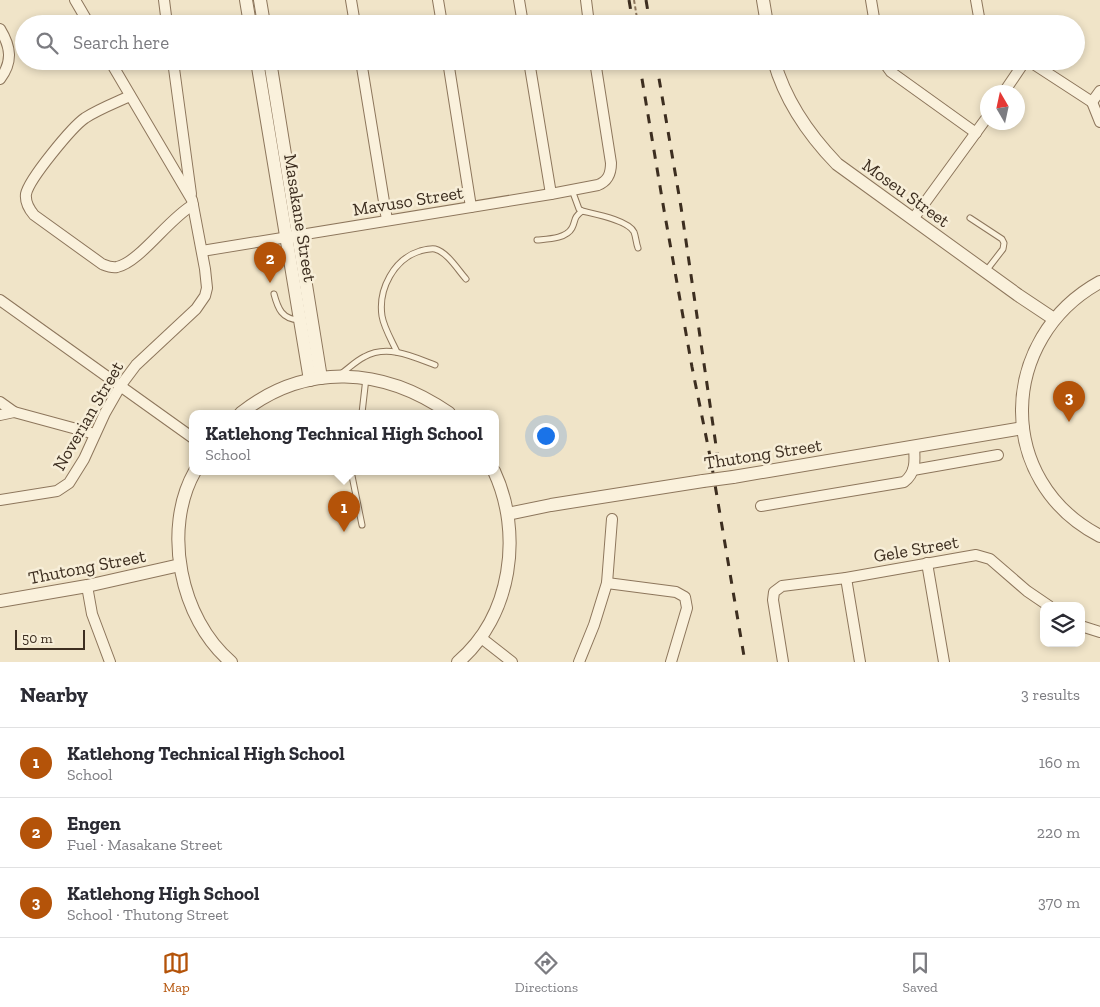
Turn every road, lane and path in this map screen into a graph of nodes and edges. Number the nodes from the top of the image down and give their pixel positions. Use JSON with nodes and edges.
{"nodes":[{"id":1,"x":75,"y":0,"type":"edge"},
{"id":2,"x":164,"y":0,"type":"edge"},
{"id":3,"x":246,"y":0,"type":"edge"},
{"id":4,"x":260,"y":0,"type":"edge"},
{"id":5,"x":350,"y":0,"type":"edge"},
{"id":6,"x":438,"y":0,"type":"edge"},
{"id":7,"x":519,"y":0,"type":"edge"},
{"id":8,"x":586,"y":0,"type":"edge"},
{"id":9,"x":634,"y":0,"type":"edge"},
{"id":10,"x":763,"y":0,"type":"edge"},
{"id":11,"x":871,"y":0,"type":"edge"},
{"id":12,"x":976,"y":0,"type":"edge"},
{"id":13,"x":84,"y":15,"type":"edge"},
{"id":14,"x":166,"y":15,"type":"edge"},
{"id":15,"x":248,"y":15,"type":"edge"},
{"id":16,"x":262,"y":15,"type":"edge"},
{"id":17,"x":352,"y":15,"type":"edge"},
{"id":18,"x":440,"y":15,"type":"edge"},
{"id":19,"x":522,"y":15,"type":"edge"},
{"id":20,"x":588,"y":15,"type":"edge"},
{"id":21,"x":636,"y":15,"type":"edge"},
{"id":22,"x":766,"y":15,"type":"edge"},
{"id":23,"x":874,"y":15,"type":"edge"},
{"id":24,"x":978,"y":15,"type":"edge"},
{"id":25,"x":0,"y":29,"type":"edge"},
{"id":26,"x":115,"y":70,"type":"edge"},
{"id":27,"x":174,"y":70,"type":"edge"},
{"id":28,"x":258,"y":70,"type":"edge"},
{"id":29,"x":272,"y":70,"type":"edge"},
{"id":30,"x":362,"y":70,"type":"edge"},
{"id":31,"x":449,"y":70,"type":"edge"},
{"id":32,"x":530,"y":70,"type":"edge"},
{"id":33,"x":596,"y":70,"type":"edge"},
{"id":34,"x":778,"y":70,"type":"edge"},
{"id":35,"x":889,"y":70,"type":"edge"},
{"id":36,"x":1020,"y":70,"type":"edge"},
{"id":37,"x":1041,"y":70,"type":"edge"},
{"id":38,"x":0,"y":80,"type":"edge"},
{"id":39,"x":1009,"y":85,"type":"edge"},
{"id":40,"x":1100,"y":91,"type":"edge"},
{"id":41,"x":130,"y":96,"type":"junction"},
{"id":42,"x":1092,"y":102,"type":"junction"},
{"id":43,"x":1100,"y":122,"type":"edge"},
{"id":44,"x":980,"y":127,"type":"edge"},
{"id":45,"x":976,"y":133,"type":"junction"},
{"id":46,"x":572,"y":190,"type":"junction"},
{"id":47,"x":551,"y":194,"type":"junction"},
{"id":48,"x":193,"y":203,"type":"junction"},
{"id":49,"x":471,"y":206,"type":"junction"},
{"id":50,"x":582,"y":211,"type":"junction"},
{"id":51,"x":970,"y":218,"type":"dead end"},
{"id":52,"x":913,"y":219,"type":"junction"},
{"id":53,"x":387,"y":220,"type":"junction"},
{"id":54,"x":299,"y":235,"type":"junction"},
{"id":55,"x":286,"y":237,"type":"junction"},
{"id":56,"x":266,"y":240,"type":"junction"},
{"id":57,"x":537,"y":240,"type":"dead end"},
{"id":58,"x":638,"y":248,"type":"dead end"},
{"id":59,"x":202,"y":251,"type":"junction"},
{"id":60,"x":270,"y":272,"type":"dead end"},
{"id":61,"x":985,"y":272,"type":"junction"},
{"id":62,"x":466,"y":278,"type":"dead end"},
{"id":63,"x":1100,"y":282,"type":"edge"},
{"id":64,"x":274,"y":294,"type":"dead end"},
{"id":65,"x":0,"y":300,"type":"edge"},
{"id":66,"x":1054,"y":318,"type":"junction"},
{"id":67,"x":300,"y":320,"type":"junction"},
{"id":68,"x":396,"y":352,"type":"junction"},
{"id":69,"x":435,"y":365,"type":"dead end"},
{"id":70,"x":337,"y":377,"type":"junction"},
{"id":71,"x":366,"y":378,"type":"junction"},
{"id":72,"x":315,"y":379,"type":"junction"},
{"id":73,"x":121,"y":385,"type":"junction"},
{"id":74,"x":0,"y":402,"type":"edge"},
{"id":75,"x":245,"y":410,"type":"edge"},
{"id":76,"x":362,"y":410,"type":"edge"},
{"id":77,"x":444,"y":410,"type":"edge"},
{"id":78,"x":14,"y":412,"type":"junction"},
{"id":79,"x":0,"y":415,"type":"edge"},
{"id":80,"x":1023,"y":428,"type":"junction"},
{"id":81,"x":95,"y":434,"type":"junction"},
{"id":82,"x":189,"y":435,"type":"edge"},
{"id":83,"x":914,"y":447,"type":"junction"},
{"id":84,"x":998,"y":454,"type":"dead end"},
{"id":85,"x":913,"y":470,"type":"junction"},
{"id":86,"x":194,"y":475,"type":"edge"},
{"id":87,"x":352,"y":475,"type":"edge"},
{"id":88,"x":496,"y":475,"type":"edge"},
{"id":89,"x":0,"y":500,"type":"edge"},
{"id":90,"x":761,"y":506,"type":"dead end"},
{"id":91,"x":508,"y":514,"type":"junction"},
{"id":92,"x":612,"y":519,"type":"dead end"},
{"id":93,"x":362,"y":526,"type":"dead end"},
{"id":94,"x":1100,"y":536,"type":"edge"},
{"id":95,"x":927,"y":563,"type":"junction"},
{"id":96,"x":180,"y":565,"type":"junction"},
{"id":97,"x":846,"y":578,"type":"junction"},
{"id":98,"x":607,"y":583,"type":"junction"},
{"id":99,"x":87,"y":586,"type":"junction"},
{"id":100,"x":0,"y":601,"type":"edge"},
{"id":101,"x":1043,"y":602,"type":"edge"},
{"id":102,"x":1085,"y":627,"type":"edge"},
{"id":103,"x":1100,"y":632,"type":"edge"},
{"id":104,"x":480,"y":637,"type":"junction"},
{"id":105,"x":110,"y":662,"type":"edge"},
{"id":106,"x":231,"y":662,"type":"edge"},
{"id":107,"x":458,"y":662,"type":"edge"},
{"id":108,"x":512,"y":662,"type":"edge"},
{"id":109,"x":580,"y":662,"type":"edge"},
{"id":110,"x":671,"y":662,"type":"edge"},
{"id":111,"x":783,"y":662,"type":"edge"},
{"id":112,"x":860,"y":662,"type":"edge"},
{"id":113,"x":944,"y":662,"type":"edge"}],
"edges":[{"from":1,"to":13,"type":"street"},
{"from":2,"to":14,"type":"street"},
{"from":3,"to":15,"type":"street"},
{"from":4,"to":16,"type":"street"},
{"from":5,"to":17,"type":"street"},
{"from":6,"to":18,"type":"street"},
{"from":7,"to":19,"type":"street"},
{"from":8,"to":20,"type":"street"},
{"from":9,"to":21,"type":"path"},
{"from":10,"to":22,"type":"street"},
{"from":11,"to":23,"type":"street"},
{"from":12,"to":24,"type":"street"},
{"from":25,"to":38,"type":"street"},
{"from":26,"to":41,"type":"street"},
{"from":27,"to":48,"type":"street","name":"Noverian Street"},
{"from":28,"to":55,"type":"street","name":"Masakane Street"},
{"from":29,"to":54,"type":"street","name":"Masakane Street"},
{"from":30,"to":53,"type":"street"},
{"from":31,"to":49,"type":"street"},
{"from":32,"to":47,"type":"street"},
{"from":33,"to":46,"type":"street","name":"Mavuso Street"},
{"from":34,"to":52,"type":"street","name":"Moseu Street"},
{"from":35,"to":45,"type":"street"},
{"from":36,"to":39,"type":"street"},
{"from":37,"to":42,"type":"street"},
{"from":40,"to":42,"type":"street"},
{"from":41,"to":48,"type":"street"},
{"from":41,"to":48,"type":"street"},
{"from":42,"to":43,"type":"street"},
{"from":44,"to":45,"type":"street"},
{"from":45,"to":52,"type":"street"},
{"from":46,"to":47,"type":"street","name":"Mavuso Street"},
{"from":46,"to":50,"type":"lane"},
{"from":47,"to":49,"type":"street","name":"Mavuso Street"},
{"from":48,"to":59,"type":"street","name":"Noverian Street"},
{"from":49,"to":53,"type":"street","name":"Mavuso Street"},
{"from":50,"to":57,"type":"lane"},
{"from":50,"to":58,"type":"lane"},
{"from":51,"to":61,"type":"lane"},
{"from":52,"to":61,"type":"street","name":"Moseu Street"},
{"from":53,"to":54,"type":"street","name":"Mavuso Street"},
{"from":54,"to":55,"type":"street","name":"Mavuso Street"},
{"from":54,"to":72,"type":"street","name":"Masakane Street"},
{"from":55,"to":56,"type":"street","name":"Mavuso Street"},
{"from":55,"to":67,"type":"street","name":"Masakane Street"},
{"from":56,"to":59,"type":"street","name":"Mavuso Street"},
{"from":56,"to":60,"type":"lane"},
{"from":59,"to":73,"type":"street","name":"Noverian Street"},
{"from":61,"to":66,"type":"street","name":"Moseu Street"},
{"from":62,"to":68,"type":"lane"},
{"from":63,"to":66,"type":"street"},
{"from":64,"to":67,"type":"lane"},
{"from":65,"to":73,"type":"street"},
{"from":66,"to":80,"type":"street"},
{"from":67,"to":72,"type":"street","name":"Masakane Street"},
{"from":68,"to":69,"type":"lane"},
{"from":68,"to":70,"type":"lane"},
{"from":70,"to":71,"type":"street"},
{"from":70,"to":72,"type":"street"},
{"from":71,"to":76,"type":"lane"},
{"from":71,"to":77,"type":"street"},
{"from":72,"to":75,"type":"street"},
{"from":73,"to":81,"type":"street","name":"Noverian Street"},
{"from":73,"to":82,"type":"street"},
{"from":74,"to":78,"type":"street"},
{"from":78,"to":79,"type":"street"},
{"from":78,"to":81,"type":"street"},
{"from":80,"to":83,"type":"street","name":"Thutong Street"},
{"from":80,"to":94,"type":"street"},
{"from":81,"to":89,"type":"street","name":"Noverian Street"},
{"from":83,"to":85,"type":"street"},
{"from":83,"to":91,"type":"street","name":"Thutong Street","bridge":true},
{"from":84,"to":85,"type":"street"},
{"from":85,"to":90,"type":"street"},
{"from":86,"to":96,"type":"street"},
{"from":87,"to":93,"type":"lane"},
{"from":88,"to":91,"type":"street"},
{"from":91,"to":104,"type":"street"},
{"from":92,"to":98,"type":"street"},
{"from":95,"to":97,"type":"street","name":"Gele Street"},
{"from":95,"to":101,"type":"street","name":"Gele Street"},
{"from":95,"to":113,"type":"street"},
{"from":96,"to":99,"type":"street","name":"Thutong Street"},
{"from":96,"to":106,"type":"street"},
{"from":97,"to":111,"type":"street","name":"Gele Street"},
{"from":97,"to":112,"type":"street"},
{"from":98,"to":109,"type":"street"},
{"from":98,"to":110,"type":"street"},
{"from":99,"to":100,"type":"street","name":"Thutong Street"},
{"from":99,"to":105,"type":"street"},
{"from":102,"to":103,"type":"street"},
{"from":104,"to":107,"type":"street"},
{"from":104,"to":108,"type":"street"}]}
